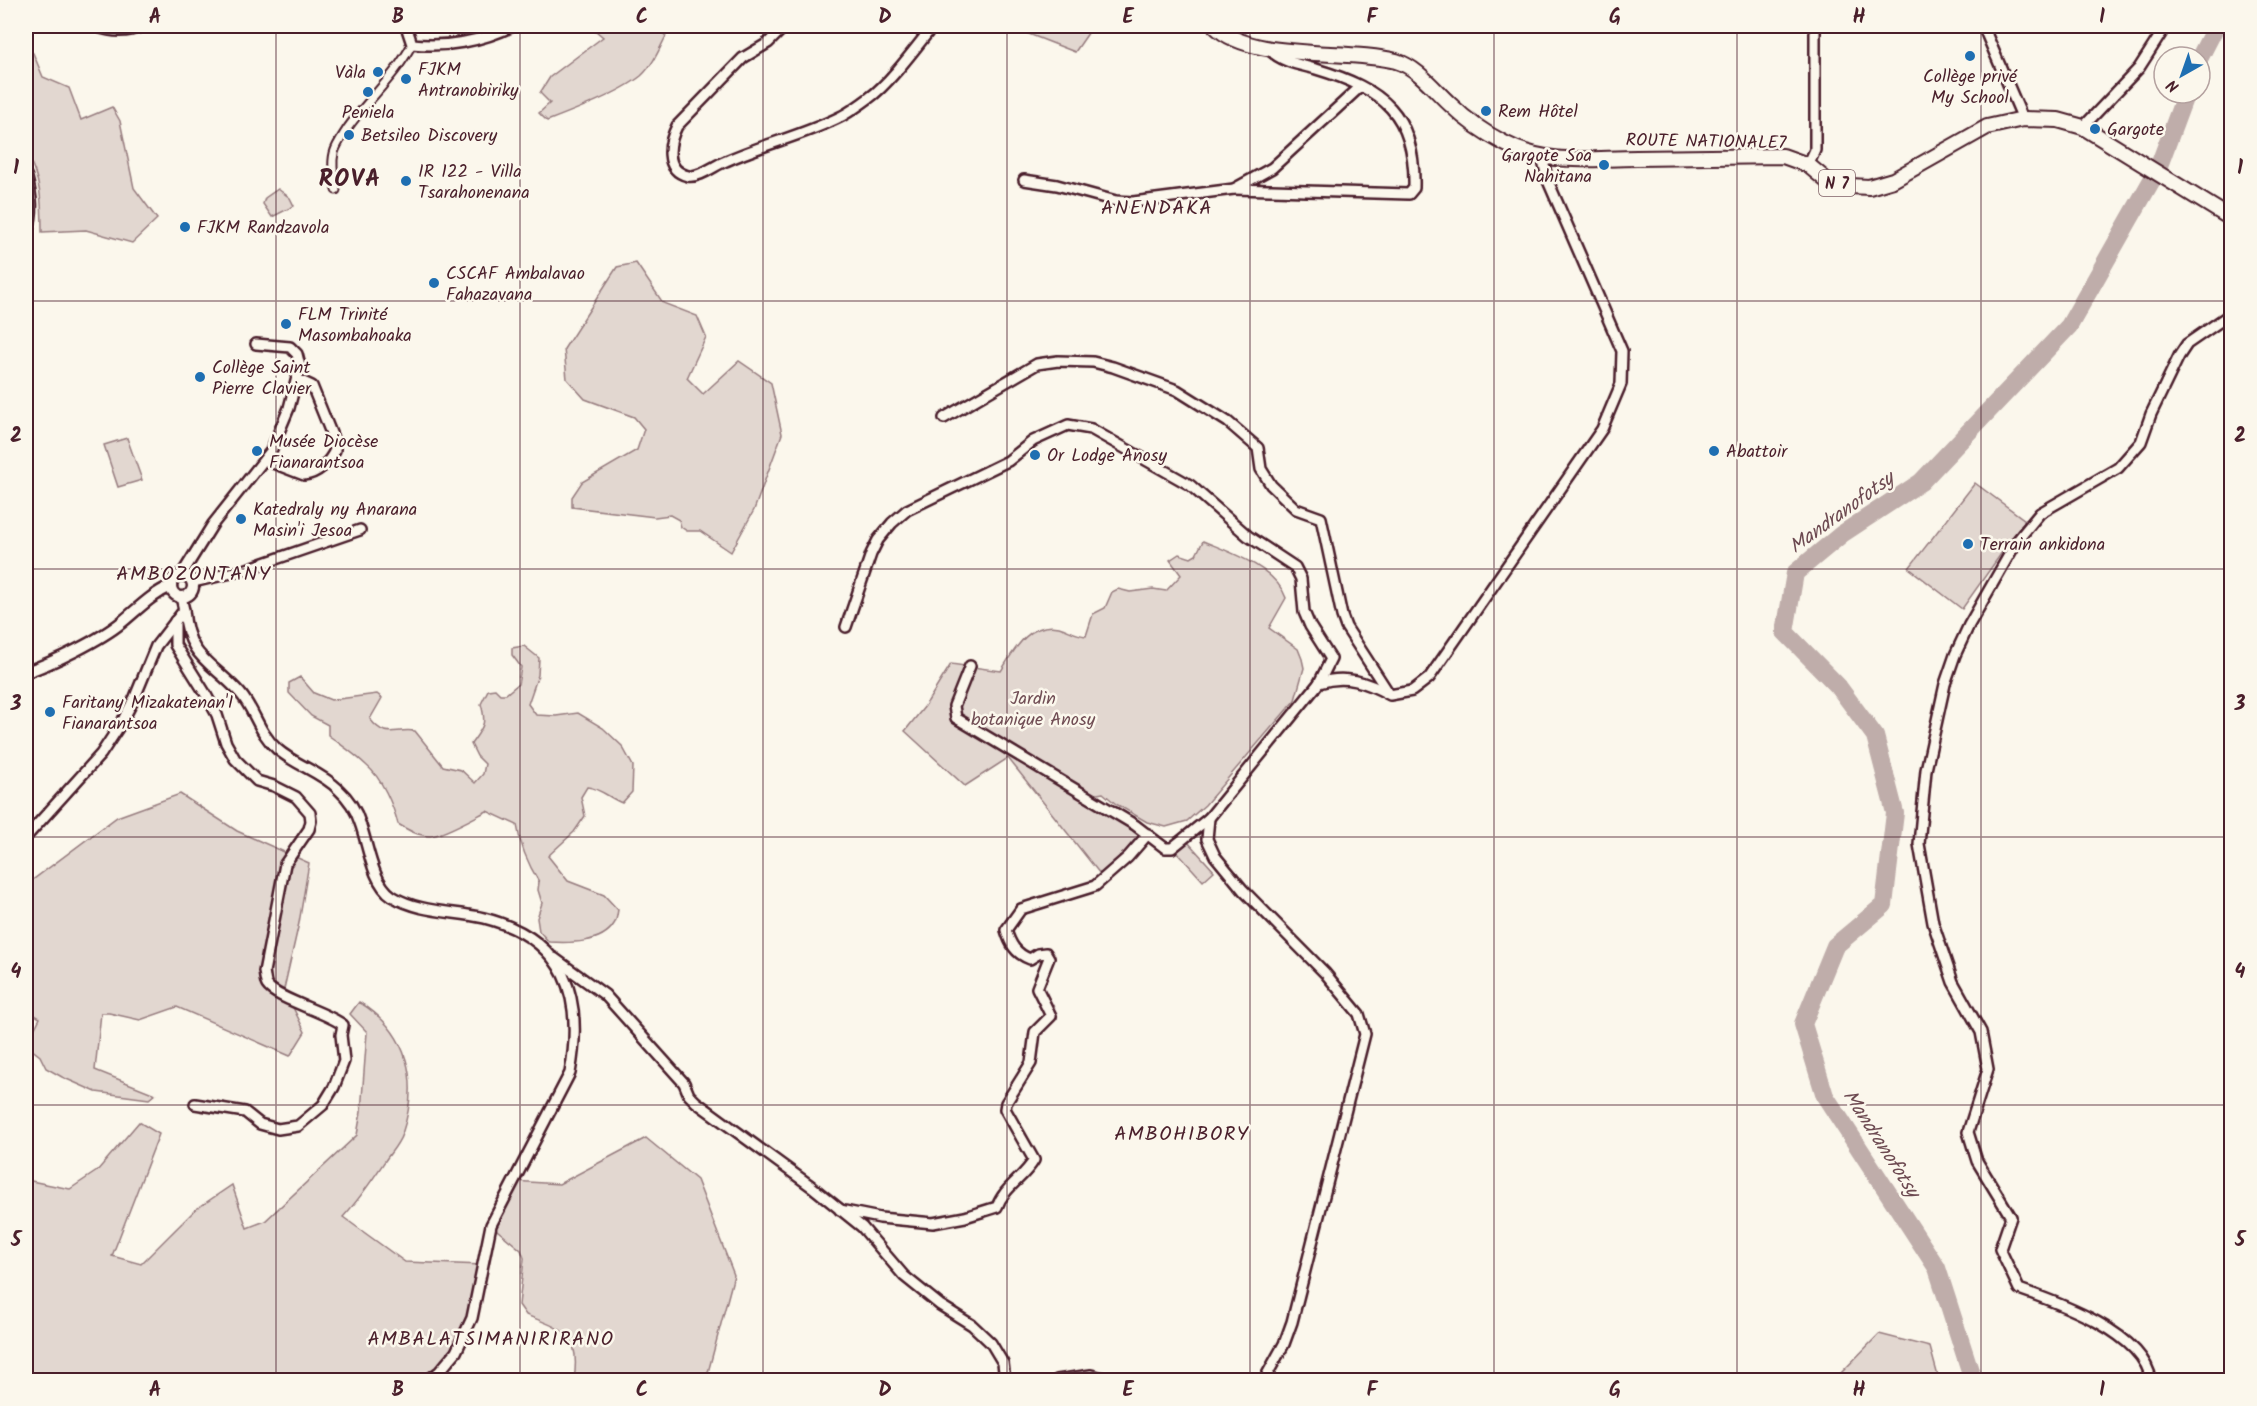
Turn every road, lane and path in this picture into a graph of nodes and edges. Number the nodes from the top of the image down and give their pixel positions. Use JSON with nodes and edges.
{"nodes":[{"id":1,"x":96,"y":26,"type":"edge"},
{"id":2,"x":141,"y":26,"type":"edge"},
{"id":3,"x":406,"y":26,"type":"edge"},
{"id":4,"x":513,"y":26,"type":"edge"},
{"id":5,"x":785,"y":26,"type":"edge"},
{"id":6,"x":933,"y":26,"type":"edge"},
{"id":7,"x":1215,"y":26,"type":"edge"},
{"id":8,"x":1815,"y":26,"type":"edge"},
{"id":9,"x":1983,"y":26,"type":"edge"},
{"id":10,"x":2166,"y":26,"type":"edge"},
{"id":11,"x":412,"y":44,"type":"junction"},
{"id":12,"x":1266,"y":47,"type":"junction"},
{"id":13,"x":1360,"y":87,"type":"junction"},
{"id":14,"x":2023,"y":119,"type":"junction"},
{"id":15,"x":2083,"y":127,"type":"junction"},
{"id":16,"x":1542,"y":157,"type":"junction"},
{"id":17,"x":1808,"y":165,"type":"junction"},
{"id":18,"x":26,"y":176,"type":"edge"},
{"id":19,"x":1024,"y":180,"type":"dead end"},
{"id":20,"x":1234,"y":189,"type":"junction"},
{"id":21,"x":336,"y":190,"type":"dead end"},
{"id":22,"x":2232,"y":219,"type":"edge"},
{"id":23,"x":26,"y":233,"type":"edge"},
{"id":24,"x":2232,"y":313,"type":"edge"},
{"id":25,"x":256,"y":344,"type":"dead end"},
{"id":26,"x":297,"y":379,"type":"junction"},
{"id":27,"x":944,"y":418,"type":"dead end"},
{"id":28,"x":265,"y":460,"type":"junction"},
{"id":29,"x":360,"y":530,"type":"dead end"},
{"id":30,"x":182,"y":574,"type":"junction"},
{"id":31,"x":193,"y":582,"type":"junction"},
{"id":32,"x":171,"y":586,"type":"junction"},
{"id":33,"x":182,"y":597,"type":"junction"},
{"id":34,"x":184,"y":609,"type":"junction"},
{"id":35,"x":175,"y":621,"type":"junction"},
{"id":36,"x":846,"y":627,"type":"dead end"},
{"id":37,"x":970,"y":666,"type":"dead end"},
{"id":38,"x":26,"y":672,"type":"edge"},
{"id":39,"x":1319,"y":683,"type":"junction"},
{"id":40,"x":1390,"y":695,"type":"junction"},
{"id":41,"x":1209,"y":818,"type":"junction"},
{"id":42,"x":1148,"y":834,"type":"junction"},
{"id":43,"x":26,"y":837,"type":"edge"},
{"id":44,"x":550,"y":955,"type":"junction"},
{"id":45,"x":195,"y":1104,"type":"dead end"},
{"id":46,"x":840,"y":1210,"type":"junction"},
{"id":47,"x":428,"y":1380,"type":"edge"},
{"id":48,"x":1005,"y":1380,"type":"edge"},
{"id":49,"x":1057,"y":1380,"type":"edge"},
{"id":50,"x":1112,"y":1380,"type":"edge"},
{"id":51,"x":1264,"y":1380,"type":"edge"},
{"id":52,"x":2151,"y":1380,"type":"edge"}],
"edges":[{"from":1,"to":2,"type":"street"},
{"from":3,"to":11,"type":"street"},
{"from":4,"to":11,"type":"street"},
{"from":5,"to":6,"type":"street"},
{"from":7,"to":12,"type":"main road","number":"N 7"},
{"from":8,"to":17,"type":"street"},
{"from":9,"to":14,"type":"street"},
{"from":10,"to":15,"type":"street"},
{"from":11,"to":21,"type":"street"},
{"from":12,"to":13,"type":"street"},
{"from":12,"to":16,"type":"main road","number":"N 7"},
{"from":13,"to":20,"type":"street"},
{"from":13,"to":20,"type":"street"},
{"from":14,"to":15,"type":"main road","name":"ROUTE NATIONALE7","number":"N 7"},
{"from":14,"to":17,"type":"main road","name":"ROUTE NATIONALE7","number":"N 7"},
{"from":15,"to":22,"type":"main road","name":"ROUTE NATIONALE7","number":"N 7"},
{"from":16,"to":17,"type":"main road","name":"ROUTE NATIONALE7","number":"N 7"},
{"from":16,"to":40,"type":"street"},
{"from":18,"to":23,"type":"street"},
{"from":19,"to":20,"type":"street"},
{"from":24,"to":52,"type":"street"},
{"from":25,"to":26,"type":"street"},
{"from":26,"to":28,"type":"street"},
{"from":26,"to":28,"type":"street"},
{"from":27,"to":40,"type":"street"},
{"from":28,"to":30,"type":"street"},
{"from":29,"to":31,"type":"street"},
{"from":30,"to":31,"type":"street"},
{"from":30,"to":32,"type":"street"},
{"from":31,"to":33,"type":"street"},
{"from":32,"to":33,"type":"street"},
{"from":32,"to":38,"type":"street"},
{"from":33,"to":34,"type":"street"},
{"from":34,"to":35,"type":"street"},
{"from":34,"to":44,"type":"street"},
{"from":35,"to":43,"type":"street"},
{"from":35,"to":45,"type":"street"},
{"from":36,"to":39,"type":"street"},
{"from":37,"to":42,"type":"street"},
{"from":39,"to":40,"type":"street"},
{"from":39,"to":41,"type":"street"},
{"from":41,"to":42,"type":"street"},
{"from":41,"to":51,"type":"street"},
{"from":42,"to":46,"type":"street"},
{"from":44,"to":46,"type":"street"},
{"from":44,"to":47,"type":"street"},
{"from":46,"to":48,"type":"street"},
{"from":49,"to":50,"type":"street"}]}
